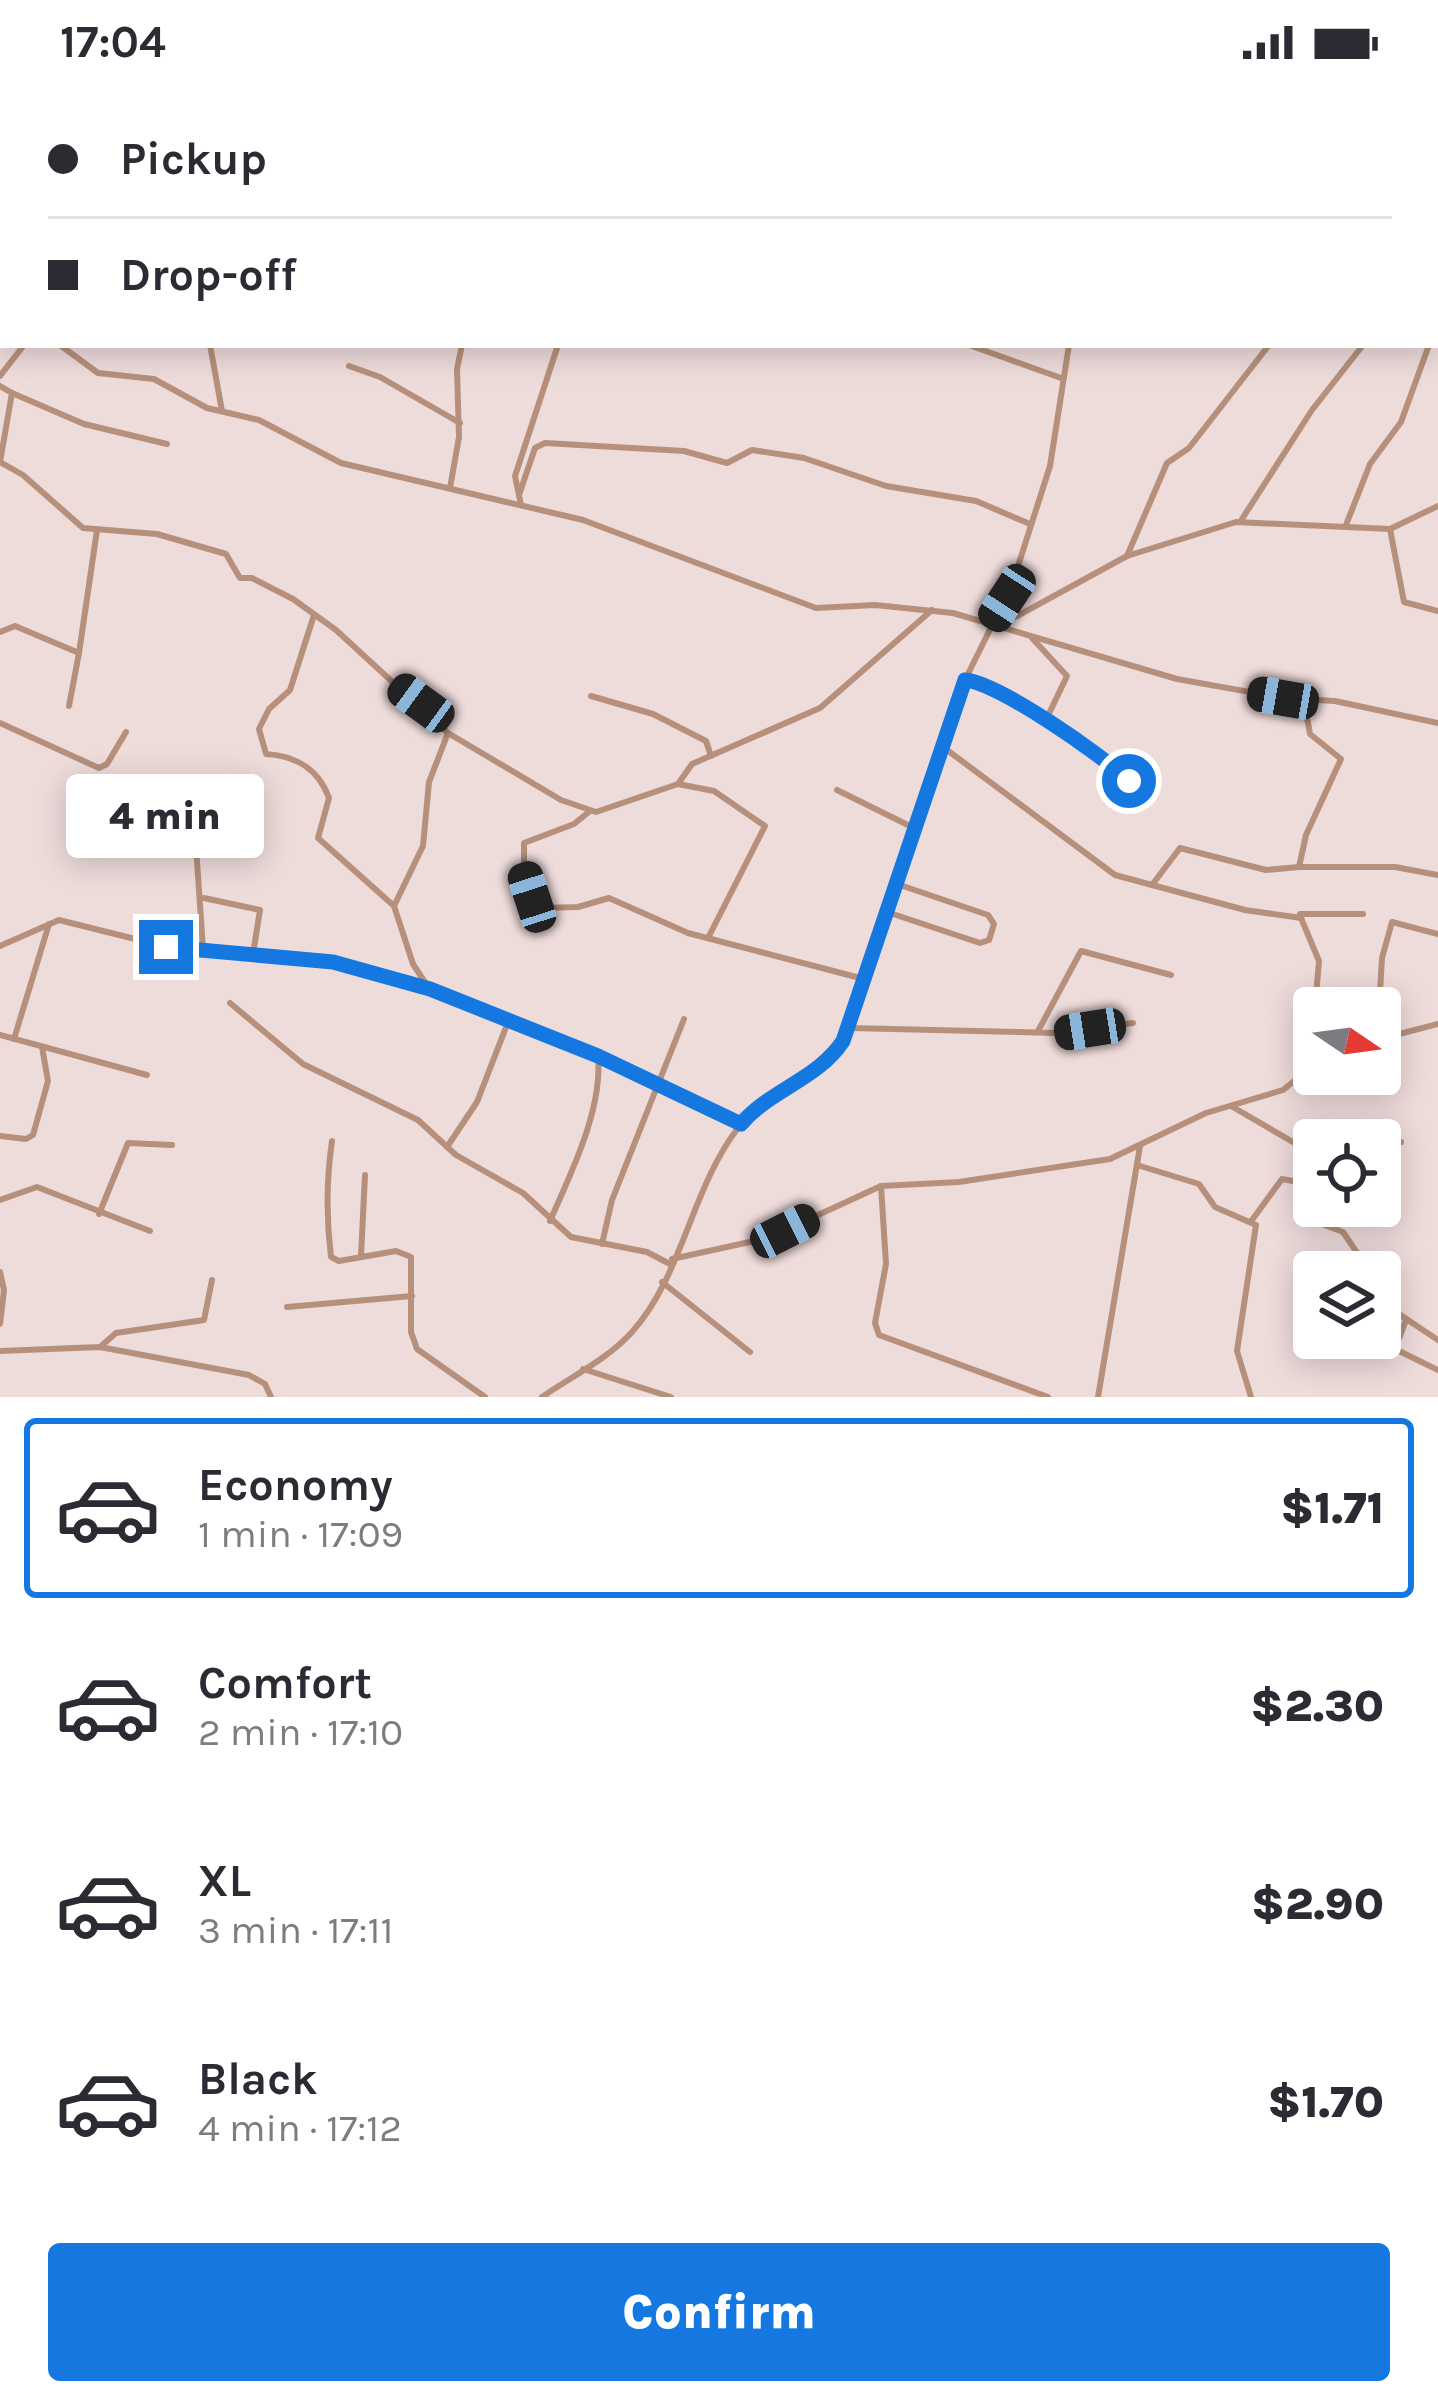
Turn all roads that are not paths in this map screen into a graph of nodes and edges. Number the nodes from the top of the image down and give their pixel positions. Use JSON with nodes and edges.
{"nodes":[{"id":1,"x":64,"y":348,"type":"edge"},
{"id":2,"x":211,"y":348,"type":"edge"},
{"id":3,"x":461,"y":348,"type":"edge"},
{"id":4,"x":556,"y":348,"type":"edge"},
{"id":5,"x":977,"y":348,"type":"edge"},
{"id":6,"x":1069,"y":348,"type":"edge"},
{"id":7,"x":1267,"y":348,"type":"edge"},
{"id":8,"x":1361,"y":348,"type":"edge"},
{"id":9,"x":1428,"y":348,"type":"edge"},
{"id":10,"x":3,"y":365,"type":"edge"},
{"id":11,"x":349,"y":366,"type":"dead end"},
{"id":12,"x":0,"y":376,"type":"edge"},
{"id":13,"x":1061,"y":378,"type":"junction"},
{"id":14,"x":0,"y":386,"type":"edge"},
{"id":15,"x":12,"y":393,"type":"junction"},
{"id":16,"x":222,"y":411,"type":"junction"},
{"id":17,"x":460,"y":423,"type":"junction"},
{"id":18,"x":166,"y":444,"type":"dead end"},
{"id":19,"x":1,"y":450,"type":"edge"},
{"id":20,"x":0,"y":462,"type":"edge"},
{"id":21,"x":450,"y":488,"type":"junction"},
{"id":22,"x":518,"y":495,"type":"junction"},
{"id":23,"x":521,"y":505,"type":"junction"},
{"id":24,"x":1438,"y":506,"type":"edge"},
{"id":25,"x":1241,"y":521,"type":"junction"},
{"id":26,"x":1030,"y":524,"type":"junction"},
{"id":27,"x":1346,"y":526,"type":"junction"},
{"id":28,"x":98,"y":530,"type":"junction"},
{"id":29,"x":1390,"y":530,"type":"junction"},
{"id":30,"x":1127,"y":556,"type":"junction"},
{"id":31,"x":933,"y":609,"type":"junction"},
{"id":32,"x":1438,"y":610,"type":"edge"},
{"id":33,"x":314,"y":615,"type":"junction"},
{"id":34,"x":991,"y":623,"type":"junction"},
{"id":35,"x":0,"y":632,"type":"edge"},
{"id":36,"x":1032,"y":638,"type":"junction"},
{"id":37,"x":79,"y":653,"type":"junction"},
{"id":38,"x":965,"y":680,"type":"junction"},
{"id":39,"x":591,"y":696,"type":"dead end"},
{"id":40,"x":1304,"y":701,"type":"junction"},
{"id":41,"x":69,"y":706,"type":"dead end"},
{"id":42,"x":1045,"y":722,"type":"junction"},
{"id":43,"x":0,"y":723,"type":"edge"},
{"id":44,"x":1438,"y":723,"type":"edge"},
{"id":45,"x":126,"y":732,"type":"dead end"},
{"id":46,"x":448,"y":733,"type":"junction"},
{"id":47,"x":943,"y":747,"type":"junction"},
{"id":48,"x":711,"y":756,"type":"junction"},
{"id":49,"x":678,"y":784,"type":"junction"},
{"id":50,"x":208,"y":786,"type":"dead end"},
{"id":51,"x":837,"y":790,"type":"dead end"},
{"id":52,"x":1125,"y":794,"type":"dead end"},
{"id":53,"x":590,"y":811,"type":"junction"},
{"id":54,"x":918,"y":830,"type":"junction"},
{"id":55,"x":1299,"y":867,"type":"junction"},
{"id":56,"x":1438,"y":875,"type":"edge"},
{"id":57,"x":898,"y":885,"type":"junction"},
{"id":58,"x":1152,"y":885,"type":"junction"},
{"id":59,"x":204,"y":898,"type":"junction"},
{"id":60,"x":394,"y":906,"type":"junction"},
{"id":61,"x":887,"y":912,"type":"junction"},
{"id":62,"x":1363,"y":914,"type":"dead end"},
{"id":63,"x":1297,"y":915,"type":"junction"},
{"id":64,"x":50,"y":924,"type":"junction"},
{"id":65,"x":1438,"y":934,"type":"edge"},
{"id":66,"x":708,"y":938,"type":"junction"},
{"id":67,"x":0,"y":946,"type":"edge"},
{"id":68,"x":203,"y":949,"type":"junction"},
{"id":69,"x":253,"y":954,"type":"junction"},
{"id":70,"x":1171,"y":975,"type":"dead end"},
{"id":71,"x":866,"y":979,"type":"junction"},
{"id":72,"x":1316,"y":987,"type":"edge"},
{"id":73,"x":1380,"y":987,"type":"edge"},
{"id":74,"x":430,"y":989,"type":"junction"},
{"id":75,"x":230,"y":1003,"type":"dead end"},
{"id":76,"x":684,"y":1019,"type":"dead end"},
{"id":77,"x":508,"y":1022,"type":"junction"},
{"id":78,"x":1133,"y":1023,"type":"dead end"},
{"id":79,"x":1438,"y":1024,"type":"edge"},
{"id":80,"x":850,"y":1028,"type":"junction"},
{"id":81,"x":1038,"y":1031,"type":"junction"},
{"id":82,"x":0,"y":1034,"type":"edge"},
{"id":83,"x":1401,"y":1034,"type":"edge"},
{"id":84,"x":14,"y":1039,"type":"junction"},
{"id":85,"x":42,"y":1047,"type":"junction"},
{"id":86,"x":598,"y":1056,"type":"junction"},
{"id":87,"x":147,"y":1075,"type":"dead end"},
{"id":88,"x":1293,"y":1082,"type":"edge"},
{"id":89,"x":659,"y":1084,"type":"junction"},
{"id":90,"x":1231,"y":1106,"type":"junction"},
{"id":91,"x":741,"y":1124,"type":"junction"},
{"id":92,"x":0,"y":1136,"type":"edge"},
{"id":93,"x":332,"y":1141,"type":"dead end"},
{"id":94,"x":1293,"y":1142,"type":"edge"},
{"id":95,"x":172,"y":1145,"type":"dead end"},
{"id":96,"x":1140,"y":1145,"type":"junction"},
{"id":97,"x":447,"y":1148,"type":"junction"},
{"id":98,"x":1137,"y":1165,"type":"junction"},
{"id":99,"x":365,"y":1175,"type":"dead end"},
{"id":100,"x":1293,"y":1182,"type":"edge"},
{"id":101,"x":881,"y":1186,"type":"junction"},
{"id":102,"x":0,"y":1200,"type":"edge"},
{"id":103,"x":99,"y":1214,"type":"junction"},
{"id":104,"x":1252,"y":1220,"type":"junction"},
{"id":105,"x":550,"y":1221,"type":"junction"},
{"id":106,"x":1330,"y":1227,"type":"edge"},
{"id":107,"x":150,"y":1231,"type":"dead end"},
{"id":108,"x":602,"y":1244,"type":"junction"},
{"id":109,"x":1356,"y":1251,"type":"edge"},
{"id":110,"x":361,"y":1257,"type":"junction"},
{"id":111,"x":671,"y":1262,"type":"junction"},
{"id":112,"x":0,"y":1272,"type":"edge"},
{"id":113,"x":212,"y":1280,"type":"dead end"},
{"id":114,"x":662,"y":1282,"type":"junction"},
{"id":115,"x":412,"y":1296,"type":"junction"},
{"id":116,"x":287,"y":1307,"type":"dead end"},
{"id":117,"x":1401,"y":1314,"type":"edge"},
{"id":118,"x":1406,"y":1320,"type":"junction"},
{"id":119,"x":0,"y":1324,"type":"edge"},
{"id":120,"x":1438,"y":1340,"type":"edge"},
{"id":121,"x":100,"y":1347,"type":"junction"},
{"id":122,"x":0,"y":1351,"type":"edge"},
{"id":123,"x":750,"y":1352,"type":"dead end"},
{"id":124,"x":583,"y":1369,"type":"junction"},
{"id":125,"x":1438,"y":1370,"type":"edge"},
{"id":126,"x":271,"y":1397,"type":"edge"},
{"id":127,"x":485,"y":1397,"type":"edge"},
{"id":128,"x":542,"y":1397,"type":"edge"},
{"id":129,"x":671,"y":1397,"type":"edge"},
{"id":130,"x":1048,"y":1397,"type":"edge"},
{"id":131,"x":1097,"y":1397,"type":"edge"},
{"id":132,"x":1251,"y":1397,"type":"edge"}],
"edges":[{"from":1,"to":16,"type":"street"},
{"from":2,"to":16,"type":"street"},
{"from":3,"to":17,"type":"street"},
{"from":4,"to":22,"type":"street"},
{"from":5,"to":13,"type":"street"},
{"from":6,"to":13,"type":"street"},
{"from":7,"to":30,"type":"street"},
{"from":8,"to":25,"type":"street"},
{"from":9,"to":27,"type":"street"},
{"from":10,"to":12,"type":"street"},
{"from":11,"to":17,"type":"street"},
{"from":13,"to":26,"type":"street"},
{"from":14,"to":15,"type":"street"},
{"from":15,"to":18,"type":"street"},
{"from":15,"to":19,"type":"street"},
{"from":16,"to":21,"type":"street"},
{"from":17,"to":21,"type":"street"},
{"from":19,"to":20,"type":"street"},
{"from":20,"to":28,"type":"street"},
{"from":21,"to":23,"type":"street"},
{"from":22,"to":23,"type":"street"},
{"from":22,"to":26,"type":"street"},
{"from":23,"to":31,"type":"street"},
{"from":24,"to":29,"type":"street"},
{"from":25,"to":27,"type":"street"},
{"from":25,"to":30,"type":"street"},
{"from":26,"to":34,"type":"street"},
{"from":27,"to":29,"type":"street"},
{"from":28,"to":33,"type":"street"},
{"from":28,"to":37,"type":"street"},
{"from":29,"to":32,"type":"street"},
{"from":30,"to":34,"type":"street"},
{"from":31,"to":34,"type":"street"},
{"from":31,"to":48,"type":"street"},
{"from":33,"to":46,"type":"street"},
{"from":33,"to":60,"type":"street"},
{"from":34,"to":36,"type":"street"},
{"from":34,"to":38,"type":"street"},
{"from":35,"to":37,"type":"street"},
{"from":36,"to":40,"type":"street"},
{"from":36,"to":42,"type":"street"},
{"from":37,"to":41,"type":"street"},
{"from":38,"to":42,"type":"street"},
{"from":38,"to":47,"type":"street"},
{"from":39,"to":48,"type":"street"},
{"from":40,"to":44,"type":"street"},
{"from":40,"to":55,"type":"street"},
{"from":42,"to":52,"type":"street"},
{"from":43,"to":45,"type":"street"},
{"from":46,"to":53,"type":"street"},
{"from":46,"to":60,"type":"street"},
{"from":47,"to":54,"type":"street"},
{"from":47,"to":58,"type":"street"},
{"from":48,"to":49,"type":"street"},
{"from":49,"to":53,"type":"street"},
{"from":49,"to":66,"type":"street"},
{"from":50,"to":59,"type":"street"},
{"from":51,"to":54,"type":"street"},
{"from":53,"to":66,"type":"street"},
{"from":54,"to":57,"type":"street"},
{"from":55,"to":56,"type":"street"},
{"from":55,"to":58,"type":"street"},
{"from":57,"to":61,"type":"street"},
{"from":57,"to":61,"type":"street"},
{"from":58,"to":63,"type":"street"},
{"from":59,"to":68,"type":"street"},
{"from":59,"to":69,"type":"street"},
{"from":60,"to":74,"type":"street"},
{"from":61,"to":71,"type":"street"},
{"from":62,"to":63,"type":"street"},
{"from":63,"to":72,"type":"street"},
{"from":64,"to":67,"type":"street"},
{"from":64,"to":68,"type":"street"},
{"from":64,"to":84,"type":"street"},
{"from":65,"to":73,"type":"street"},
{"from":66,"to":71,"type":"street"},
{"from":68,"to":69,"type":"street"},
{"from":69,"to":74,"type":"street"},
{"from":70,"to":81,"type":"street"},
{"from":71,"to":80,"type":"street"},
{"from":74,"to":77,"type":"street"},
{"from":75,"to":97,"type":"street"},
{"from":76,"to":89,"type":"street"},
{"from":77,"to":86,"type":"street"},
{"from":77,"to":97,"type":"street"},
{"from":78,"to":81,"type":"street"},
{"from":79,"to":83,"type":"street"},
{"from":80,"to":81,"type":"street"},
{"from":80,"to":91,"type":"street"},
{"from":82,"to":84,"type":"street"},
{"from":84,"to":85,"type":"street"},
{"from":85,"to":87,"type":"street"},
{"from":85,"to":92,"type":"street"},
{"from":86,"to":89,"type":"street"},
{"from":86,"to":105,"type":"street"},
{"from":88,"to":90,"type":"street"},
{"from":89,"to":91,"type":"street"},
{"from":89,"to":108,"type":"street"},
{"from":90,"to":94,"type":"street"},
{"from":90,"to":96,"type":"street"},
{"from":91,"to":111,"type":"street"},
{"from":93,"to":110,"type":"street"},
{"from":95,"to":103,"type":"street"},
{"from":96,"to":98,"type":"street"},
{"from":96,"to":101,"type":"street"},
{"from":97,"to":105,"type":"street"},
{"from":98,"to":104,"type":"street"},
{"from":98,"to":131,"type":"street"},
{"from":99,"to":110,"type":"street"},
{"from":100,"to":104,"type":"street"},
{"from":101,"to":111,"type":"street"},
{"from":101,"to":130,"type":"street"},
{"from":102,"to":103,"type":"street"},
{"from":103,"to":107,"type":"street"},
{"from":104,"to":132,"type":"street"},
{"from":105,"to":108,"type":"street"},
{"from":106,"to":109,"type":"street"},
{"from":108,"to":111,"type":"street"},
{"from":110,"to":115,"type":"street"},
{"from":111,"to":114,"type":"street"},
{"from":112,"to":119,"type":"street"},
{"from":113,"to":121,"type":"street"},
{"from":114,"to":123,"type":"street"},
{"from":114,"to":124,"type":"street"},
{"from":115,"to":116,"type":"street"},
{"from":115,"to":127,"type":"street"},
{"from":117,"to":118,"type":"street"},
{"from":118,"to":120,"type":"street"},
{"from":118,"to":125,"type":"street"},
{"from":121,"to":122,"type":"street"},
{"from":121,"to":126,"type":"street"},
{"from":124,"to":128,"type":"street"},
{"from":124,"to":129,"type":"street"}]}
